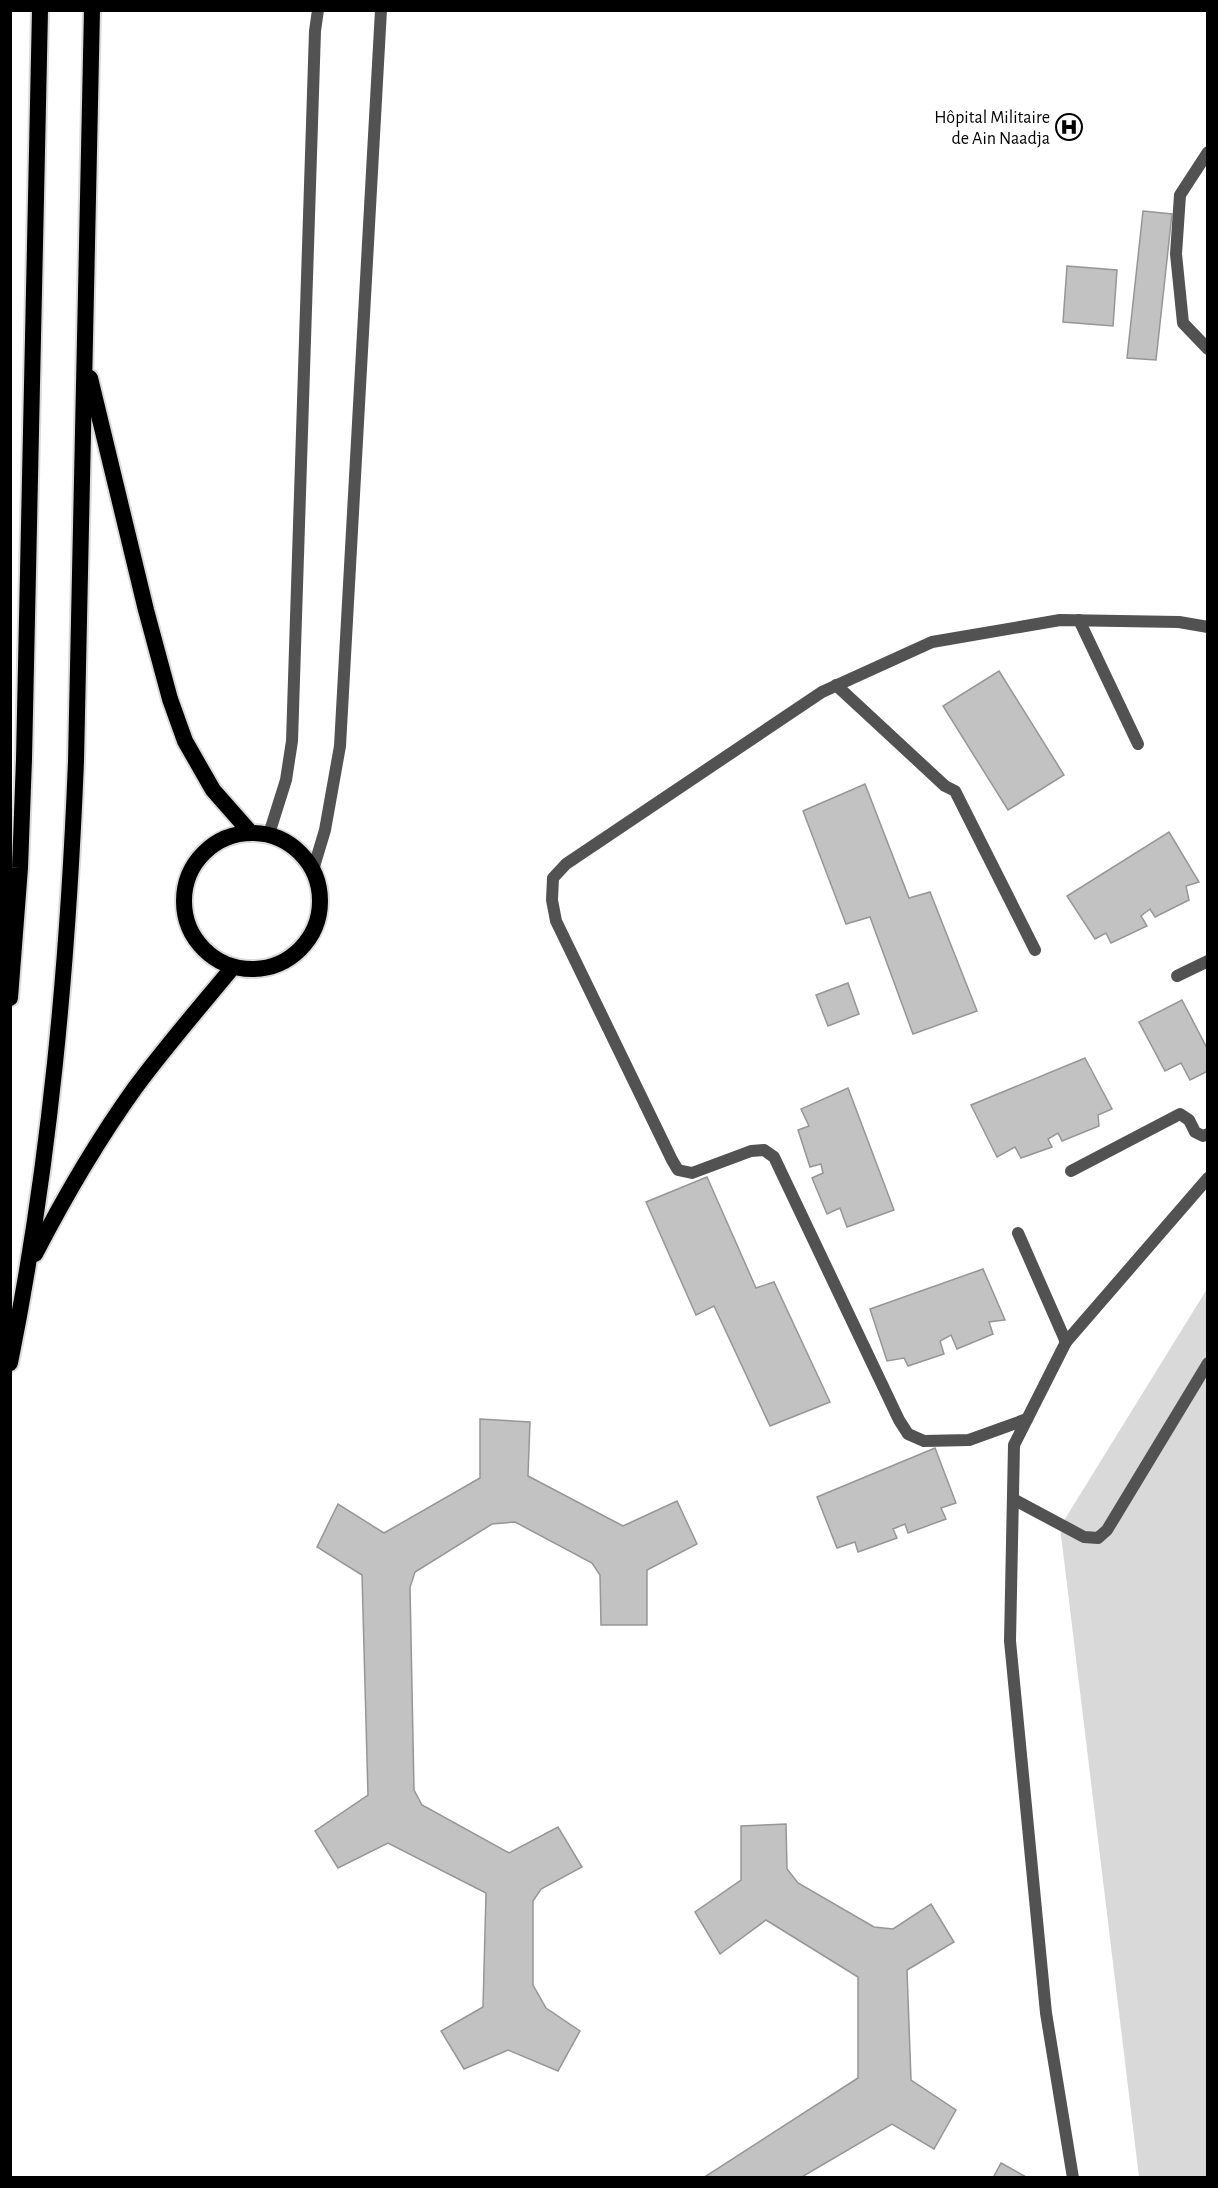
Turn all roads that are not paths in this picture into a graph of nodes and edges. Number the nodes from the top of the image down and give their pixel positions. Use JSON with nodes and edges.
{"nodes":[{"id":1,"x":40,"y":10,"type":"edge"},
{"id":2,"x":92,"y":10,"type":"edge"},
{"id":3,"x":318,"y":10,"type":"edge"},
{"id":4,"x":381,"y":10,"type":"edge"},
{"id":5,"x":1208,"y":152,"type":"edge"},
{"id":6,"x":1208,"y":349,"type":"edge"},
{"id":7,"x":84,"y":353,"type":"junction"},
{"id":8,"x":1079,"y":620,"type":"junction"},
{"id":9,"x":1208,"y":627,"type":"edge"},
{"id":10,"x":836,"y":685,"type":"junction"},
{"id":11,"x":1138,"y":744,"type":"dead end"},
{"id":12,"x":250,"y":832,"type":"junction"},
{"id":13,"x":269,"y":834,"type":"junction"},
{"id":14,"x":313,"y":870,"type":"junction"},
{"id":15,"x":1035,"y":950,"type":"dead end"},
{"id":16,"x":1208,"y":960,"type":"edge"},
{"id":17,"x":233,"y":967,"type":"junction"},
{"id":18,"x":1177,"y":976,"type":"dead end"},
{"id":19,"x":10,"y":998,"type":"edge"},
{"id":20,"x":1208,"y":1134,"type":"edge"},
{"id":21,"x":1071,"y":1171,"type":"dead end"},
{"id":22,"x":1208,"y":1178,"type":"edge"},
{"id":23,"x":1018,"y":1233,"type":"dead end"},
{"id":24,"x":28,"y":1268,"type":"junction"},
{"id":25,"x":1066,"y":1342,"type":"junction"},
{"id":26,"x":10,"y":1363,"type":"edge"},
{"id":27,"x":1208,"y":1363,"type":"edge"},
{"id":28,"x":1028,"y":1419,"type":"junction"},
{"id":29,"x":1013,"y":1499,"type":"junction"},
{"id":30,"x":1073,"y":2178,"type":"edge"}],
"edges":[{"from":1,"to":19,"type":"highway"},
{"from":2,"to":7,"type":"highway"},
{"from":3,"to":13,"type":"lane"},
{"from":4,"to":14,"type":"lane"},
{"from":5,"to":6,"type":"lane"},
{"from":7,"to":12,"type":"highway"},
{"from":7,"to":24,"type":"highway"},
{"from":8,"to":9,"type":"lane"},
{"from":8,"to":10,"type":"lane"},
{"from":8,"to":11,"type":"lane"},
{"from":10,"to":15,"type":"lane"},
{"from":10,"to":28,"type":"lane"},
{"from":12,"to":13,"type":"highway"},
{"from":12,"to":17,"type":"highway"},
{"from":13,"to":14,"type":"highway"},
{"from":14,"to":17,"type":"highway"},
{"from":16,"to":18,"type":"lane"},
{"from":17,"to":24,"type":"highway"},
{"from":20,"to":21,"type":"lane"},
{"from":22,"to":25,"type":"lane"},
{"from":23,"to":25,"type":"lane"},
{"from":24,"to":26,"type":"highway"},
{"from":25,"to":28,"type":"lane"},
{"from":27,"to":29,"type":"lane"},
{"from":28,"to":29,"type":"lane"},
{"from":29,"to":30,"type":"lane"}]}
